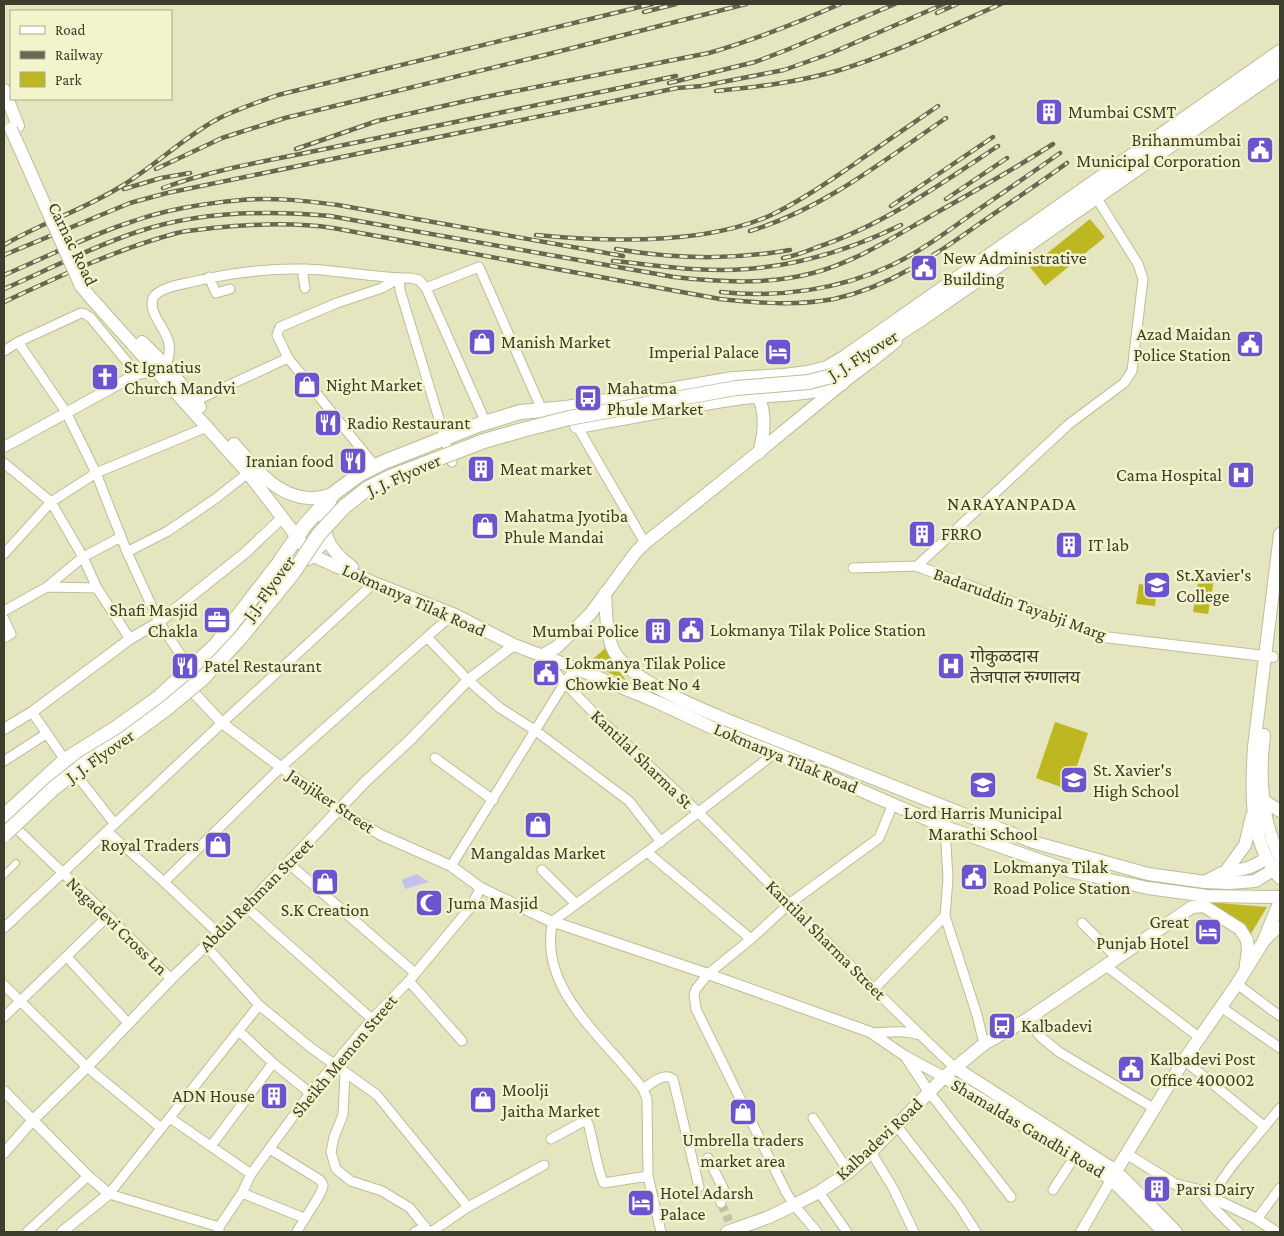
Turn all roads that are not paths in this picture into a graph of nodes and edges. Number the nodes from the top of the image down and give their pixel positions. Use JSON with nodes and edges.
{"nodes":[{"id":1,"x":1280,"y":52,"type":"edge"},
{"id":2,"x":1280,"y":68,"type":"edge"},
{"id":3,"x":4,"y":90,"type":"edge"},
{"id":4,"x":4,"y":111,"type":"edge"},
{"id":5,"x":15,"y":128,"type":"junction"},
{"id":6,"x":1096,"y":197,"type":"junction"},
{"id":7,"x":304,"y":269,"type":"junction"},
{"id":8,"x":209,"y":277,"type":"junction"},
{"id":9,"x":399,"y":278,"type":"junction"},
{"id":10,"x":305,"y":288,"type":"dead end"},
{"id":11,"x":426,"y":288,"type":"junction"},
{"id":12,"x":230,"y":289,"type":"dead end"},
{"id":13,"x":915,"y":316,"type":"junction"},
{"id":14,"x":18,"y":342,"type":"junction"},
{"id":15,"x":4,"y":351,"type":"edge"},
{"id":16,"x":288,"y":358,"type":"junction"},
{"id":17,"x":162,"y":369,"type":"junction"},
{"id":18,"x":137,"y":374,"type":"junction"},
{"id":19,"x":733,"y":379,"type":"junction"},
{"id":20,"x":838,"y":379,"type":"junction"},
{"id":21,"x":759,"y":396,"type":"junction"},
{"id":22,"x":195,"y":401,"type":"junction"},
{"id":23,"x":546,"y":411,"type":"junction"},
{"id":24,"x":66,"y":412,"type":"junction"},
{"id":25,"x":486,"y":422,"type":"junction"},
{"id":26,"x":577,"y":426,"type":"joint"},
{"id":27,"x":207,"y":427,"type":"junction"},
{"id":28,"x":444,"y":439,"type":"junction"},
{"id":29,"x":4,"y":447,"type":"edge"},
{"id":30,"x":759,"y":453,"type":"junction"},
{"id":31,"x":452,"y":462,"type":"dead end"},
{"id":32,"x":4,"y":463,"type":"edge"},
{"id":33,"x":375,"y":466,"type":"junction"},
{"id":34,"x":96,"y":473,"type":"junction"},
{"id":35,"x":248,"y":473,"type":"junction"},
{"id":36,"x":333,"y":494,"type":"junction"},
{"id":37,"x":51,"y":502,"type":"junction"},
{"id":38,"x":282,"y":518,"type":"junction"},
{"id":39,"x":1280,"y":534,"type":"edge"},
{"id":40,"x":121,"y":537,"type":"junction"},
{"id":41,"x":296,"y":538,"type":"junction"},
{"id":42,"x":326,"y":538,"type":"junction"},
{"id":43,"x":645,"y":543,"type":"junction"},
{"id":44,"x":127,"y":552,"type":"junction"},
{"id":45,"x":4,"y":554,"type":"edge"},
{"id":46,"x":311,"y":555,"type":"junction"},
{"id":47,"x":83,"y":557,"type":"junction"},
{"id":48,"x":917,"y":566,"type":"junction"},
{"id":49,"x":853,"y":568,"type":"dead end"},
{"id":50,"x":374,"y":583,"type":"junction"},
{"id":51,"x":47,"y":587,"type":"junction"},
{"id":52,"x":96,"y":588,"type":"junction"},
{"id":53,"x":605,"y":593,"type":"junction"},
{"id":54,"x":1280,"y":601,"type":"edge"},
{"id":55,"x":4,"y":611,"type":"edge"},
{"id":56,"x":453,"y":614,"type":"junction"},
{"id":57,"x":4,"y":619,"type":"edge"},
{"id":58,"x":159,"y":622,"type":"junction"},
{"id":59,"x":427,"y":637,"type":"junction"},
{"id":60,"x":4,"y":638,"type":"edge"},
{"id":61,"x":130,"y":639,"type":"junction"},
{"id":62,"x":514,"y":645,"type":"junction"},
{"id":63,"x":541,"y":656,"type":"junction"},
{"id":64,"x":1269,"y":656,"type":"junction"},
{"id":65,"x":576,"y":668,"type":"junction"},
{"id":66,"x":190,"y":669,"type":"junction"},
{"id":67,"x":468,"y":680,"type":"junction"},
{"id":68,"x":564,"y":684,"type":"junction"},
{"id":69,"x":195,"y":694,"type":"junction"},
{"id":70,"x":32,"y":712,"type":"junction"},
{"id":71,"x":222,"y":723,"type":"junction"},
{"id":72,"x":4,"y":728,"type":"edge"},
{"id":73,"x":536,"y":731,"type":"junction"},
{"id":74,"x":46,"y":734,"type":"junction"},
{"id":75,"x":775,"y":753,"type":"junction"},
{"id":76,"x":435,"y":758,"type":"dead end"},
{"id":77,"x":65,"y":760,"type":"junction"},
{"id":78,"x":4,"y":761,"type":"edge"},
{"id":79,"x":280,"y":768,"type":"junction"},
{"id":80,"x":78,"y":777,"type":"junction"},
{"id":81,"x":493,"y":800,"type":"junction"},
{"id":82,"x":1263,"y":800,"type":"junction"},
{"id":83,"x":894,"y":804,"type":"junction"},
{"id":84,"x":948,"y":808,"type":"junction"},
{"id":85,"x":338,"y":810,"type":"junction"},
{"id":86,"x":1280,"y":811,"type":"edge"},
{"id":87,"x":1253,"y":812,"type":"junction"},
{"id":88,"x":698,"y":813,"type":"junction"},
{"id":89,"x":6,"y":823,"type":"edge"},
{"id":90,"x":114,"y":824,"type":"junction"},
{"id":91,"x":946,"y":827,"type":"junction"},
{"id":92,"x":107,"y":832,"type":"junction"},
{"id":93,"x":4,"y":841,"type":"edge"},
{"id":94,"x":661,"y":842,"type":"junction"},
{"id":95,"x":648,"y":852,"type":"junction"},
{"id":96,"x":1280,"y":857,"type":"edge"},
{"id":97,"x":1267,"y":858,"type":"junction"},
{"id":98,"x":16,"y":863,"type":"dead end"},
{"id":99,"x":288,"y":863,"type":"junction"},
{"id":100,"x":451,"y":866,"type":"junction"},
{"id":101,"x":542,"y":870,"type":"dead end"},
{"id":102,"x":1226,"y":871,"type":"junction"},
{"id":103,"x":1278,"y":872,"type":"edge"},
{"id":104,"x":63,"y":873,"type":"junction"},
{"id":105,"x":4,"y":874,"type":"edge"},
{"id":106,"x":164,"y":882,"type":"junction"},
{"id":107,"x":1205,"y":882,"type":"junction"},
{"id":108,"x":481,"y":888,"type":"junction"},
{"id":109,"x":1192,"y":894,"type":"junction"},
{"id":110,"x":1280,"y":897,"type":"edge"},
{"id":111,"x":1280,"y":902,"type":"edge"},
{"id":112,"x":576,"y":904,"type":"junction"},
{"id":113,"x":789,"y":904,"type":"junction"},
{"id":114,"x":246,"y":907,"type":"junction"},
{"id":115,"x":108,"y":916,"type":"junction"},
{"id":116,"x":946,"y":916,"type":"junction"},
{"id":117,"x":1174,"y":920,"type":"junction"},
{"id":118,"x":553,"y":922,"type":"junction"},
{"id":119,"x":1082,"y":923,"type":"dead end"},
{"id":120,"x":1280,"y":926,"type":"edge"},
{"id":121,"x":4,"y":928,"type":"edge"},
{"id":122,"x":219,"y":934,"type":"junction"},
{"id":123,"x":751,"y":938,"type":"junction"},
{"id":124,"x":1263,"y":942,"type":"junction"},
{"id":125,"x":206,"y":946,"type":"junction"},
{"id":126,"x":67,"y":957,"type":"junction"},
{"id":127,"x":1117,"y":958,"type":"junction"},
{"id":128,"x":1106,"y":966,"type":"junction"},
{"id":129,"x":1245,"y":971,"type":"junction"},
{"id":130,"x":708,"y":974,"type":"junction"},
{"id":131,"x":412,"y":977,"type":"junction"},
{"id":132,"x":171,"y":979,"type":"junction"},
{"id":133,"x":1237,"y":984,"type":"junction"},
{"id":134,"x":4,"y":985,"type":"edge"},
{"id":135,"x":874,"y":989,"type":"junction"},
{"id":136,"x":21,"y":1002,"type":"junction"},
{"id":137,"x":259,"y":1006,"type":"junction"},
{"id":138,"x":1221,"y":1006,"type":"junction"},
{"id":139,"x":1280,"y":1016,"type":"edge"},
{"id":140,"x":4,"y":1017,"type":"edge"},
{"id":141,"x":372,"y":1019,"type":"junction"},
{"id":142,"x":1026,"y":1020,"type":"junction"},
{"id":143,"x":128,"y":1023,"type":"junction"},
{"id":144,"x":239,"y":1031,"type":"junction"},
{"id":145,"x":874,"y":1033,"type":"junction"},
{"id":146,"x":921,"y":1035,"type":"junction"},
{"id":147,"x":1200,"y":1038,"type":"junction"},
{"id":148,"x":462,"y":1041,"type":"dead end"},
{"id":149,"x":984,"y":1044,"type":"junction"},
{"id":150,"x":1280,"y":1048,"type":"edge"},
{"id":151,"x":904,"y":1056,"type":"junction"},
{"id":152,"x":1184,"y":1060,"type":"junction"},
{"id":153,"x":273,"y":1063,"type":"junction"},
{"id":154,"x":335,"y":1065,"type":"junction"},
{"id":155,"x":87,"y":1067,"type":"junction"},
{"id":156,"x":954,"y":1067,"type":"junction"},
{"id":157,"x":345,"y":1074,"type":"junction"},
{"id":158,"x":944,"y":1077,"type":"junction"},
{"id":159,"x":643,"y":1088,"type":"junction"},
{"id":160,"x":4,"y":1092,"type":"edge"},
{"id":161,"x":929,"y":1092,"type":"junction"},
{"id":162,"x":310,"y":1093,"type":"junction"},
{"id":163,"x":1280,"y":1108,"type":"edge"},
{"id":164,"x":1155,"y":1109,"type":"junction"},
{"id":165,"x":170,"y":1118,"type":"junction"},
{"id":166,"x":813,"y":1118,"type":"dead end"},
{"id":167,"x":33,"y":1120,"type":"junction"},
{"id":168,"x":896,"y":1124,"type":"junction"},
{"id":169,"x":1266,"y":1127,"type":"junction"},
{"id":170,"x":162,"y":1128,"type":"junction"},
{"id":171,"x":550,"y":1139,"type":"dead end"},
{"id":172,"x":211,"y":1146,"type":"junction"},
{"id":173,"x":270,"y":1149,"type":"junction"},
{"id":174,"x":871,"y":1152,"type":"junction"},
{"id":175,"x":4,"y":1153,"type":"edge"},
{"id":176,"x":1128,"y":1154,"type":"junction"},
{"id":177,"x":1075,"y":1156,"type":"junction"},
{"id":178,"x":708,"y":1158,"type":"dead end"},
{"id":179,"x":544,"y":1166,"type":"dead end"},
{"id":180,"x":849,"y":1172,"type":"junction"},
{"id":181,"x":251,"y":1174,"type":"junction"},
{"id":182,"x":1114,"y":1175,"type":"junction"},
{"id":183,"x":88,"y":1176,"type":"junction"},
{"id":184,"x":648,"y":1176,"type":"junction"},
{"id":185,"x":699,"y":1187,"type":"dead end"},
{"id":186,"x":1280,"y":1188,"type":"edge"},
{"id":187,"x":1053,"y":1190,"type":"dead end"},
{"id":188,"x":1199,"y":1190,"type":"junction"},
{"id":189,"x":819,"y":1192,"type":"junction"},
{"id":190,"x":242,"y":1193,"type":"junction"},
{"id":191,"x":109,"y":1194,"type":"junction"},
{"id":192,"x":1210,"y":1196,"type":"junction"},
{"id":193,"x":1011,"y":1197,"type":"dead end"},
{"id":194,"x":721,"y":1203,"type":"tunnel mouth"},
{"id":195,"x":794,"y":1205,"type":"junction"},
{"id":196,"x":468,"y":1207,"type":"junction"},
{"id":197,"x":304,"y":1218,"type":"junction"},
{"id":198,"x":1257,"y":1218,"type":"junction"},
{"id":199,"x":730,"y":1228,"type":"edge"},
{"id":200,"x":219,"y":1230,"type":"edge"},
{"id":201,"x":428,"y":1230,"type":"edge"},
{"id":202,"x":27,"y":1232,"type":"edge"},
{"id":203,"x":62,"y":1232,"type":"edge"},
{"id":204,"x":297,"y":1232,"type":"edge"},
{"id":205,"x":415,"y":1232,"type":"edge"},
{"id":206,"x":661,"y":1232,"type":"edge"},
{"id":207,"x":817,"y":1232,"type":"edge"},
{"id":208,"x":847,"y":1232,"type":"edge"},
{"id":209,"x":914,"y":1232,"type":"edge"},
{"id":210,"x":976,"y":1232,"type":"edge"},
{"id":211,"x":1081,"y":1232,"type":"edge"},
{"id":212,"x":1164,"y":1232,"type":"edge"},
{"id":213,"x":1176,"y":1232,"type":"edge"},
{"id":214,"x":1238,"y":1232,"type":"edge"},
{"id":215,"x":1276,"y":1232,"type":"edge"}],
"edges":[{"from":1,"to":13,"type":"main road"},
{"from":2,"to":6,"type":"main road"},
{"from":3,"to":5,"type":"main road","name":"Carnac Road"},
{"from":4,"to":5,"type":"main road"},
{"from":5,"to":17,"type":"main road","name":"Carnac Road"},
{"from":6,"to":13,"type":"main road"},
{"from":6,"to":48,"type":"street"},
{"from":7,"to":8,"type":"street"},
{"from":7,"to":9,"type":"street"},
{"from":7,"to":10,"type":"street"},
{"from":8,"to":12,"type":"street"},
{"from":8,"to":17,"type":"street"},
{"from":9,"to":11,"type":"street"},
{"from":9,"to":16,"type":"street"},
{"from":9,"to":28,"type":"street"},
{"from":11,"to":23,"type":"street"},
{"from":11,"to":25,"type":"street"},
{"from":13,"to":19,"type":"main road"},
{"from":13,"to":20,"type":"main road","name":"J. J. Flyover"},
{"from":14,"to":15,"type":"street"},
{"from":14,"to":18,"type":"street"},
{"from":14,"to":24,"type":"street"},
{"from":16,"to":22,"type":"street"},
{"from":16,"to":33,"type":"street"},
{"from":17,"to":18,"type":"street"},
{"from":17,"to":22,"type":"main road","name":"Carnac Road"},
{"from":17,"to":27,"type":"main road","name":"Carnac Road"},
{"from":18,"to":24,"type":"street"},
{"from":19,"to":21,"type":"main road"},
{"from":19,"to":23,"type":"main road"},
{"from":20,"to":21,"type":"main road"},
{"from":20,"to":30,"type":"main road"},
{"from":20,"to":89,"type":"main road","name":"J. J. Flyover","bridge":true},
{"from":21,"to":26,"type":"main road"},
{"from":21,"to":30,"type":"main road"},
{"from":22,"to":36,"type":"main road","name":"Carnac Road"},
{"from":23,"to":25,"type":"main road"},
{"from":23,"to":89,"type":"main road","name":"J.J. Flyover"},
{"from":24,"to":29,"type":"street"},
{"from":24,"to":34,"type":"street"},
{"from":25,"to":28,"type":"main road"},
{"from":26,"to":43,"type":"street"},
{"from":27,"to":34,"type":"street"},
{"from":27,"to":35,"type":"main road","name":"Carnac Road"},
{"from":28,"to":31,"type":"street"},
{"from":28,"to":33,"type":"main road"},
{"from":30,"to":43,"type":"main road"},
{"from":32,"to":37,"type":"street"},
{"from":33,"to":36,"type":"main road"},
{"from":34,"to":37,"type":"street"},
{"from":34,"to":40,"type":"street"},
{"from":35,"to":38,"type":"main road","name":"Carnac Road"},
{"from":35,"to":44,"type":"street"},
{"from":36,"to":41,"type":"main road"},
{"from":36,"to":42,"type":"main road"},
{"from":37,"to":45,"type":"street"},
{"from":37,"to":47,"type":"street"},
{"from":38,"to":41,"type":"main road","name":"Carnac Road"},
{"from":38,"to":58,"type":"street"},
{"from":39,"to":64,"type":"main road"},
{"from":40,"to":44,"type":"street"},
{"from":40,"to":47,"type":"street"},
{"from":41,"to":46,"type":"main road","name":"Carnac Road"},
{"from":41,"to":66,"type":"main road"},
{"from":42,"to":46,"type":"main road"},
{"from":42,"to":50,"type":"main road"},
{"from":43,"to":53,"type":"main road"},
{"from":44,"to":58,"type":"street"},
{"from":46,"to":50,"type":"main road","name":"Lokmanya Tilak Road"},
{"from":46,"to":69,"type":"main road"},
{"from":47,"to":51,"type":"street"},
{"from":47,"to":52,"type":"street"},
{"from":48,"to":49,"type":"street"},
{"from":48,"to":64,"type":"street","name":"Badaruddin Tayabji Marg"},
{"from":50,"to":56,"type":"main road","name":"Lokmanya Tilak Road"},
{"from":50,"to":71,"type":"street"},
{"from":51,"to":52,"type":"street"},
{"from":51,"to":55,"type":"street"},
{"from":52,"to":61,"type":"street"},
{"from":53,"to":63,"type":"main road"},
{"from":53,"to":84,"type":"main road","name":"Lokmanya Tilak Road"},
{"from":54,"to":64,"type":"main road"},
{"from":56,"to":59,"type":"street"},
{"from":56,"to":62,"type":"main road","name":"Lokmanya Tilak Road"},
{"from":57,"to":60,"type":"street"},
{"from":58,"to":61,"type":"street"},
{"from":58,"to":66,"type":"street"},
{"from":59,"to":67,"type":"street"},
{"from":59,"to":79,"type":"street"},
{"from":61,"to":70,"type":"street"},
{"from":62,"to":63,"type":"main road","name":"Lokmanya Tilak Road"},
{"from":62,"to":67,"type":"street","name":"Abdul Rehman Street"},
{"from":63,"to":65,"type":"main road","name":"Lokmanya Tilak Road"},
{"from":63,"to":68,"type":"street","name":"Kantilal Sharma St"},
{"from":64,"to":82,"type":"main road"},
{"from":64,"to":87,"type":"main road"},
{"from":65,"to":68,"type":"street"},
{"from":65,"to":75,"type":"main road","name":"Lokmanya Tilak Road"},
{"from":66,"to":69,"type":"street"},
{"from":66,"to":77,"type":"main road"},
{"from":67,"to":73,"type":"street"},
{"from":67,"to":85,"type":"street","name":"Abdul Rehman Street"},
{"from":68,"to":73,"type":"street"},
{"from":68,"to":88,"type":"street","name":"Kantilal Sharma St"},
{"from":69,"to":71,"type":"street","name":"Janjiker Street"},
{"from":69,"to":80,"type":"main road"},
{"from":70,"to":72,"type":"street"},
{"from":70,"to":74,"type":"street"},
{"from":71,"to":79,"type":"street","name":"Janjiker Street"},
{"from":71,"to":90,"type":"street"},
{"from":73,"to":81,"type":"street"},
{"from":73,"to":94,"type":"street"},
{"from":74,"to":77,"type":"street"},
{"from":74,"to":78,"type":"street"},
{"from":75,"to":83,"type":"main road","name":"Lokmanya Tilak Road"},
{"from":75,"to":88,"type":"street"},
{"from":76,"to":81,"type":"street"},
{"from":77,"to":89,"type":"main road"},
{"from":79,"to":85,"type":"street","name":"Janjiker Street"},
{"from":79,"to":106,"type":"street"},
{"from":80,"to":89,"type":"main road"},
{"from":80,"to":90,"type":"street"},
{"from":81,"to":100,"type":"street"},
{"from":82,"to":86,"type":"main road"},
{"from":82,"to":96,"type":"main road"},
{"from":83,"to":91,"type":"main road","name":"Lokmanya Tilak Road"},
{"from":83,"to":113,"type":"street"},
{"from":84,"to":91,"type":"street"},
{"from":84,"to":107,"type":"main road","name":"Lokmanya Tilak Road"},
{"from":85,"to":99,"type":"street","name":"Abdul Rehman Street"},
{"from":85,"to":100,"type":"street","name":"Janjiker Street"},
{"from":87,"to":97,"type":"main road"},
{"from":87,"to":102,"type":"main road"},
{"from":88,"to":94,"type":"street"},
{"from":88,"to":113,"type":"street","name":"Kantilal Sharma Street"},
{"from":89,"to":93,"type":"main road"},
{"from":89,"to":104,"type":"street","name":"Nagadevi Cross Ln"},
{"from":90,"to":92,"type":"street"},
{"from":91,"to":109,"type":"main road","name":"Lokmanya Tilak Road"},
{"from":91,"to":116,"type":"street"},
{"from":92,"to":104,"type":"street"},
{"from":92,"to":106,"type":"street"},
{"from":94,"to":95,"type":"street"},
{"from":95,"to":112,"type":"street"},
{"from":95,"to":123,"type":"street"},
{"from":97,"to":102,"type":"main road"},
{"from":97,"to":103,"type":"main road"},
{"from":98,"to":105,"type":"street"},
{"from":99,"to":114,"type":"street","name":"Abdul Rehman Street"},
{"from":99,"to":131,"type":"street"},
{"from":100,"to":108,"type":"street","name":"Janjiker Street"},
{"from":101,"to":112,"type":"street"},
{"from":102,"to":107,"type":"main road"},
{"from":103,"to":107,"type":"main road","name":"Lokmanya Tilak Road"},
{"from":104,"to":115,"type":"street","name":"Nagadevi Cross Ln"},
{"from":104,"to":121,"type":"street"},
{"from":106,"to":122,"type":"street"},
{"from":107,"to":109,"type":"main road"},
{"from":108,"to":118,"type":"street","name":"Janjiker Street"},
{"from":108,"to":131,"type":"street","name":"Sheikh Memon Street"},
{"from":109,"to":110,"type":"main road","name":"Lokmanya Tilak Road"},
{"from":109,"to":117,"type":"main road"},
{"from":111,"to":124,"type":"main road"},
{"from":112,"to":118,"type":"street"},
{"from":113,"to":123,"type":"street"},
{"from":113,"to":135,"type":"street","name":"Kantilal Sharma Street"},
{"from":114,"to":122,"type":"street","name":"Abdul Rehman Street"},
{"from":114,"to":141,"type":"street"},
{"from":115,"to":126,"type":"street"},
{"from":115,"to":132,"type":"street","name":"Nagadevi Cross Ln"},
{"from":116,"to":135,"type":"street"},
{"from":116,"to":149,"type":"street"},
{"from":117,"to":127,"type":"main road","name":"Kalbadevi Road"},
{"from":117,"to":129,"type":"main road","name":"Kalbadevi Road"},
{"from":118,"to":130,"type":"street","name":"Janjiker Street"},
{"from":118,"to":159,"type":"street"},
{"from":119,"to":127,"type":"street"},
{"from":120,"to":124,"type":"street"},
{"from":122,"to":125,"type":"street","name":"Abdul Rehman Street"},
{"from":123,"to":130,"type":"street"},
{"from":124,"to":129,"type":"main road"},
{"from":125,"to":132,"type":"street","name":"Abdul Rehman Street"},
{"from":125,"to":137,"type":"street"},
{"from":126,"to":136,"type":"street"},
{"from":126,"to":143,"type":"street"},
{"from":127,"to":128,"type":"main road","name":"Kalbadevi Road"},
{"from":128,"to":142,"type":"main road","name":"Kalbadevi Road"},
{"from":128,"to":147,"type":"street"},
{"from":129,"to":133,"type":"main road"},
{"from":130,"to":145,"type":"street","name":"Janjiker Street"},
{"from":130,"to":195,"type":"street"},
{"from":131,"to":141,"type":"street","name":"Sheikh Memon Street"},
{"from":131,"to":148,"type":"street"},
{"from":132,"to":143,"type":"street","name":"Abdul Rehman Street"},
{"from":133,"to":138,"type":"main road"},
{"from":133,"to":139,"type":"street"},
{"from":134,"to":136,"type":"street"},
{"from":135,"to":146,"type":"street","name":"Kantilal Sharma Street"},
{"from":136,"to":140,"type":"street"},
{"from":136,"to":155,"type":"street"},
{"from":137,"to":144,"type":"street"},
{"from":137,"to":154,"type":"street"},
{"from":138,"to":147,"type":"main road"},
{"from":138,"to":150,"type":"street"},
{"from":141,"to":154,"type":"street","name":"Sheikh Memon Street"},
{"from":142,"to":149,"type":"main road","name":"Kalbadevi Road"},
{"from":142,"to":164,"type":"street"},
{"from":143,"to":155,"type":"street","name":"Abdul Rehman Street"},
{"from":144,"to":153,"type":"street"},
{"from":144,"to":165,"type":"street"},
{"from":145,"to":146,"type":"street"},
{"from":145,"to":151,"type":"street","name":"Janjiker Street"},
{"from":146,"to":156,"type":"street","name":"Kantilal Sharma Street"},
{"from":147,"to":152,"type":"main road"},
{"from":149,"to":156,"type":"main road","name":"Kalbadevi Road"},
{"from":151,"to":158,"type":"street"},
{"from":151,"to":161,"type":"street"},
{"from":152,"to":164,"type":"main road"},
{"from":152,"to":169,"type":"street"},
{"from":153,"to":162,"type":"street"},
{"from":153,"to":172,"type":"street"},
{"from":154,"to":157,"type":"street"},
{"from":154,"to":162,"type":"street","name":"Sheikh Memon Street"},
{"from":155,"to":167,"type":"street","name":"Abdul Rehman Street"},
{"from":155,"to":170,"type":"street"},
{"from":156,"to":158,"type":"main road","name":"Kalbadevi Road"},
{"from":156,"to":182,"type":"main road"},
{"from":157,"to":196,"type":"street"},
{"from":157,"to":201,"type":"street"},
{"from":158,"to":161,"type":"main road","name":"Kalbadevi Road"},
{"from":158,"to":177,"type":"main road","name":"Shamaldas Gandhi Road"},
{"from":159,"to":184,"type":"street"},
{"from":159,"to":185,"type":"street"},
{"from":160,"to":167,"type":"street"},
{"from":161,"to":168,"type":"main road","name":"Kalbadevi Road"},
{"from":161,"to":193,"type":"street"},
{"from":162,"to":173,"type":"street","name":"Sheikh Memon Street"},
{"from":163,"to":169,"type":"street"},
{"from":164,"to":176,"type":"main road"},
{"from":165,"to":170,"type":"street"},
{"from":165,"to":172,"type":"street"},
{"from":166,"to":180,"type":"street"},
{"from":167,"to":175,"type":"street","name":"Abdul Rehman Street"},
{"from":167,"to":183,"type":"street"},
{"from":168,"to":174,"type":"main road","name":"Kalbadevi Road"},
{"from":168,"to":210,"type":"street"},
{"from":169,"to":192,"type":"street"},
{"from":170,"to":191,"type":"street"},
{"from":171,"to":184,"type":"street"},
{"from":172,"to":181,"type":"street"},
{"from":173,"to":181,"type":"street","name":"Sheikh Memon Street"},
{"from":173,"to":197,"type":"street"},
{"from":174,"to":180,"type":"main road","name":"Kalbadevi Road"},
{"from":174,"to":209,"type":"street"},
{"from":176,"to":182,"type":"main road"},
{"from":176,"to":188,"type":"street"},
{"from":177,"to":182,"type":"main road","name":"Shamaldas Gandhi Road"},
{"from":177,"to":187,"type":"street"},
{"from":178,"to":194,"type":"street"},
{"from":179,"to":196,"type":"street"},
{"from":180,"to":189,"type":"main road","name":"Kalbadevi Road"},
{"from":181,"to":190,"type":"street","name":"Sheikh Memon Street"},
{"from":182,"to":211,"type":"street"},
{"from":182,"to":212,"type":"main road"},
{"from":182,"to":213,"type":"main road"},
{"from":183,"to":191,"type":"street"},
{"from":183,"to":202,"type":"street"},
{"from":184,"to":206,"type":"street"},
{"from":186,"to":198,"type":"street"},
{"from":188,"to":192,"type":"street"},
{"from":188,"to":214,"type":"street"},
{"from":189,"to":195,"type":"main road","name":"Kalbadevi Road"},
{"from":189,"to":208,"type":"street"},
{"from":190,"to":197,"type":"street"},
{"from":190,"to":200,"type":"street","name":"Sheikh Memon Street"},
{"from":191,"to":200,"type":"street"},
{"from":191,"to":203,"type":"street"},
{"from":192,"to":198,"type":"street"},
{"from":195,"to":199,"type":"main road","name":"Kalbadevi Road"},
{"from":195,"to":207,"type":"street"},
{"from":196,"to":201,"type":"street"},
{"from":197,"to":204,"type":"street"},
{"from":198,"to":215,"type":"street"},
{"from":201,"to":205,"type":"street"}]}
